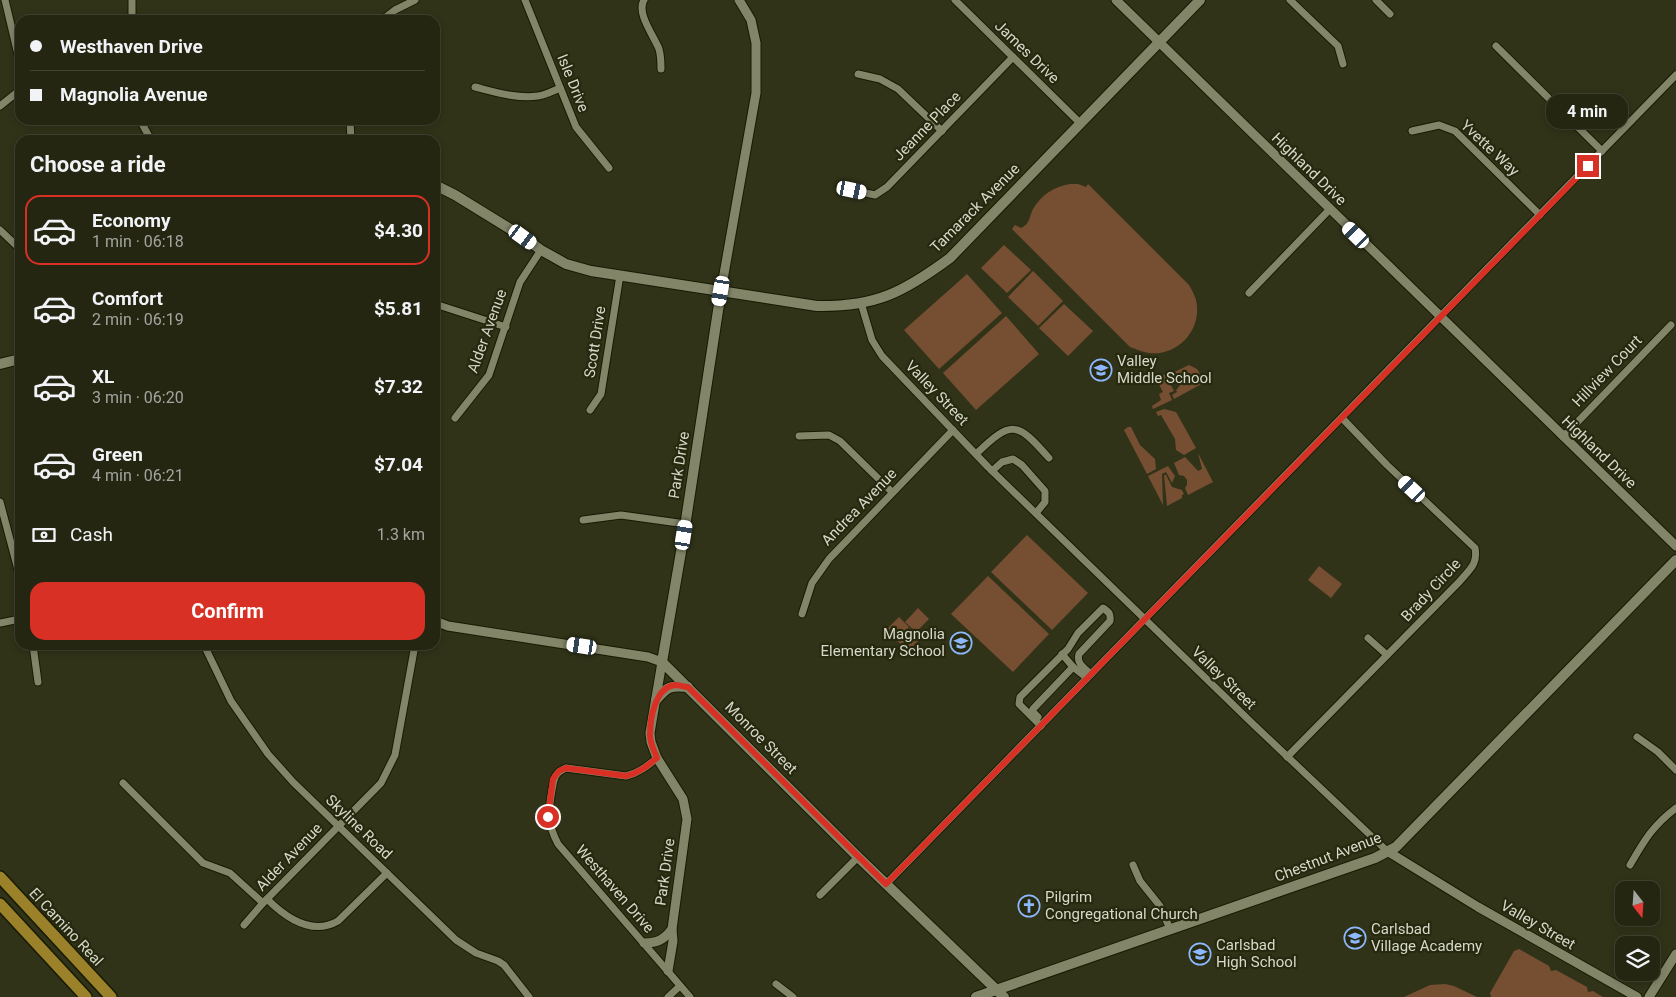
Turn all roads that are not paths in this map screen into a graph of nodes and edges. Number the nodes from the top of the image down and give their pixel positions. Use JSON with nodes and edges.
{"nodes":[{"id":1,"x":5,"y":0,"type":"edge"},
{"id":2,"x":132,"y":0,"type":"edge"},
{"id":3,"x":415,"y":0,"type":"edge"},
{"id":4,"x":525,"y":0,"type":"edge"},
{"id":5,"x":644,"y":0,"type":"edge"},
{"id":6,"x":739,"y":0,"type":"edge"},
{"id":7,"x":955,"y":0,"type":"edge"},
{"id":8,"x":1116,"y":0,"type":"edge"},
{"id":9,"x":1200,"y":0,"type":"edge"},
{"id":10,"x":1290,"y":0,"type":"edge"},
{"id":11,"x":1376,"y":0,"type":"edge"},
{"id":12,"x":1390,"y":14,"type":"dead end"},
{"id":13,"x":132,"y":15,"type":"edge"},
{"id":14,"x":388,"y":15,"type":"edge"},
{"id":15,"x":15,"y":42,"type":"edge"},
{"id":16,"x":1159,"y":42,"type":"junction"},
{"id":17,"x":1496,"y":46,"type":"dead end"},
{"id":18,"x":1013,"y":57,"type":"junction"},
{"id":19,"x":1343,"y":64,"type":"dead end"},
{"id":20,"x":661,"y":69,"type":"dead end"},
{"id":21,"x":858,"y":74,"type":"dead end"},
{"id":22,"x":1676,"y":75,"type":"edge"},
{"id":23,"x":474,"y":87,"type":"dead end"},
{"id":24,"x":560,"y":88,"type":"junction"},
{"id":25,"x":15,"y":94,"type":"edge"},
{"id":26,"x":0,"y":106,"type":"edge"},
{"id":27,"x":1080,"y":123,"type":"junction"},
{"id":28,"x":942,"y":130,"type":"junction"},
{"id":29,"x":1412,"y":131,"type":"dead end"},
{"id":30,"x":1602,"y":150,"type":"junction"},
{"id":31,"x":609,"y":168,"type":"dead end"},
{"id":32,"x":440,"y":188,"type":"edge"},
{"id":33,"x":852,"y":190,"type":"dead end"},
{"id":34,"x":1330,"y":209,"type":"junction"},
{"id":35,"x":1540,"y":215,"type":"junction"},
{"id":36,"x":0,"y":230,"type":"edge"},
{"id":37,"x":15,"y":244,"type":"edge"},
{"id":38,"x":541,"y":250,"type":"junction"},
{"id":39,"x":620,"y":275,"type":"junction"},
{"id":40,"x":721,"y":291,"type":"junction"},
{"id":41,"x":1249,"y":293,"type":"dead end"},
{"id":42,"x":861,"y":303,"type":"junction"},
{"id":43,"x":440,"y":306,"type":"edge"},
{"id":44,"x":1440,"y":317,"type":"junction"},
{"id":45,"x":1671,"y":325,"type":"dead end"},
{"id":46,"x":506,"y":327,"type":"junction"},
{"id":47,"x":15,"y":360,"type":"edge"},
{"id":48,"x":0,"y":364,"type":"edge"},
{"id":49,"x":590,"y":410,"type":"dead end"},
{"id":50,"x":456,"y":418,"type":"dead end"},
{"id":51,"x":1342,"y":418,"type":"junction"},
{"id":52,"x":953,"y":430,"type":"junction"},
{"id":53,"x":799,"y":436,"type":"dead end"},
{"id":54,"x":1563,"y":437,"type":"junction"},
{"id":55,"x":976,"y":454,"type":"junction"},
{"id":56,"x":1049,"y":458,"type":"dead end"},
{"id":57,"x":992,"y":471,"type":"junction"},
{"id":58,"x":892,"y":492,"type":"junction"},
{"id":59,"x":0,"y":502,"type":"edge"},
{"id":60,"x":1036,"y":514,"type":"junction"},
{"id":61,"x":583,"y":520,"type":"dead end"},
{"id":62,"x":686,"y":524,"type":"junction"},
{"id":63,"x":1676,"y":546,"type":"edge"},
{"id":64,"x":15,"y":558,"type":"edge"},
{"id":65,"x":1676,"y":560,"type":"edge"},
{"id":66,"x":802,"y":614,"type":"dead end"},
{"id":67,"x":1145,"y":619,"type":"junction"},
{"id":68,"x":15,"y":620,"type":"edge"},
{"id":69,"x":0,"y":623,"type":"edge"},
{"id":70,"x":440,"y":623,"type":"edge"},
{"id":71,"x":1368,"y":638,"type":"dead end"},
{"id":72,"x":34,"y":650,"type":"edge"},
{"id":73,"x":206,"y":650,"type":"edge"},
{"id":74,"x":414,"y":650,"type":"edge"},
{"id":75,"x":1062,"y":654,"type":"junction"},
{"id":76,"x":1387,"y":656,"type":"junction"},
{"id":77,"x":662,"y":662,"type":"junction"},
{"id":78,"x":1073,"y":667,"type":"junction"},
{"id":79,"x":1089,"y":676,"type":"junction"},
{"id":80,"x":38,"y":682,"type":"dead end"},
{"id":81,"x":688,"y":687,"type":"junction"},
{"id":82,"x":656,"y":700,"type":"junction"},
{"id":83,"x":1042,"y":724,"type":"junction"},
{"id":84,"x":1637,"y":737,"type":"dead end"},
{"id":85,"x":1287,"y":757,"type":"junction"},
{"id":86,"x":657,"y":758,"type":"junction"},
{"id":87,"x":1676,"y":770,"type":"edge"},
{"id":88,"x":123,"y":783,"type":"dead end"},
{"id":89,"x":1676,"y":808,"type":"edge"},
{"id":90,"x":338,"y":826,"type":"junction"},
{"id":91,"x":1387,"y":851,"type":"junction"},
{"id":92,"x":858,"y":857,"type":"junction"},
{"id":93,"x":1630,"y":864,"type":"dead end"},
{"id":94,"x":1133,"y":865,"type":"dead end"},
{"id":95,"x":387,"y":874,"type":"junction"},
{"id":96,"x":0,"y":877,"type":"edge"},
{"id":97,"x":886,"y":884,"type":"junction"},
{"id":98,"x":820,"y":895,"type":"dead end"},
{"id":99,"x":265,"y":901,"type":"junction"},
{"id":100,"x":0,"y":904,"type":"edge"},
{"id":101,"x":244,"y":925,"type":"dead end"},
{"id":102,"x":1170,"y":928,"type":"junction"},
{"id":103,"x":672,"y":929,"type":"junction"},
{"id":104,"x":644,"y":943,"type":"junction"},
{"id":105,"x":1676,"y":954,"type":"edge"},
{"id":106,"x":668,"y":971,"type":"junction"},
{"id":107,"x":776,"y":984,"type":"dead end"},
{"id":108,"x":680,"y":986,"type":"junction"},
{"id":109,"x":1000,"y":993,"type":"edge"},
{"id":110,"x":86,"y":997,"type":"edge"},
{"id":111,"x":111,"y":997,"type":"edge"},
{"id":112,"x":529,"y":997,"type":"edge"},
{"id":113,"x":668,"y":997,"type":"edge"},
{"id":114,"x":690,"y":997,"type":"edge"},
{"id":115,"x":793,"y":997,"type":"edge"},
{"id":116,"x":976,"y":997,"type":"edge"},
{"id":117,"x":1637,"y":997,"type":"edge"},
{"id":118,"x":1649,"y":997,"type":"edge"}],
"edges":[{"from":1,"to":15,"type":"street"},
{"from":2,"to":13,"type":"street"},
{"from":3,"to":14,"type":"street"},
{"from":4,"to":24,"type":"street","name":"Isle Drive"},
{"from":5,"to":20,"type":"street"},
{"from":6,"to":40,"type":"street","name":"Park Drive"},
{"from":7,"to":18,"type":"street","name":"James Drive"},
{"from":8,"to":16,"type":"street","name":"Highland Drive"},
{"from":9,"to":16,"type":"main road","name":"Tamarack Avenue"},
{"from":10,"to":19,"type":"street"},
{"from":11,"to":12,"type":"street"},
{"from":16,"to":27,"type":"main road","name":"Tamarack Avenue"},
{"from":16,"to":34,"type":"street","name":"Highland Drive"},
{"from":17,"to":30,"type":"street"},
{"from":18,"to":27,"type":"street","name":"James Drive"},
{"from":18,"to":28,"type":"street","name":"Jeanne Place"},
{"from":21,"to":28,"type":"street"},
{"from":22,"to":30,"type":"street"},
{"from":23,"to":24,"type":"street"},
{"from":24,"to":31,"type":"street","name":"Isle Drive"},
{"from":25,"to":26,"type":"street"},
{"from":27,"to":42,"type":"main road","name":"Tamarack Avenue"},
{"from":28,"to":33,"type":"street","name":"Jeanne Place"},
{"from":29,"to":35,"type":"street","name":"Yvette Way"},
{"from":30,"to":35,"type":"street"},
{"from":32,"to":38,"type":"main road","name":"Tamarack Avenue"},
{"from":34,"to":41,"type":"street"},
{"from":34,"to":44,"type":"street","name":"Highland Drive"},
{"from":35,"to":44,"type":"street"},
{"from":36,"to":37,"type":"street"},
{"from":38,"to":39,"type":"main road","name":"Tamarack Avenue"},
{"from":38,"to":46,"type":"street","name":"Alder Avenue"},
{"from":39,"to":40,"type":"main road","name":"Tamarack Avenue"},
{"from":39,"to":49,"type":"street","name":"Scott Drive"},
{"from":40,"to":42,"type":"main road","name":"Tamarack Avenue"},
{"from":40,"to":62,"type":"main road","name":"Park Drive"},
{"from":42,"to":52,"type":"street","name":"Valley Street"},
{"from":43,"to":46,"type":"street"},
{"from":44,"to":51,"type":"street"},
{"from":44,"to":54,"type":"street","name":"Highland Drive"},
{"from":45,"to":54,"type":"street","name":"Hillview Court"},
{"from":46,"to":50,"type":"street","name":"Alder Avenue"},
{"from":47,"to":48,"type":"main road"},
{"from":51,"to":67,"type":"street"},
{"from":51,"to":76,"type":"street","name":"Brady Circle"},
{"from":52,"to":55,"type":"street","name":"Valley Street"},
{"from":52,"to":58,"type":"street","name":"Andrea Avenue"},
{"from":53,"to":58,"type":"street"},
{"from":54,"to":63,"type":"street","name":"Highland Drive"},
{"from":55,"to":56,"type":"street"},
{"from":55,"to":57,"type":"street","name":"Valley Street"},
{"from":57,"to":60,"type":"street","name":"Valley Street"},
{"from":57,"to":60,"type":"street"},
{"from":58,"to":66,"type":"street","name":"Andrea Avenue"},
{"from":59,"to":64,"type":"street"},
{"from":60,"to":67,"type":"street","name":"Valley Street"},
{"from":61,"to":62,"type":"street"},
{"from":62,"to":77,"type":"main road","name":"Park Drive"},
{"from":65,"to":91,"type":"main road","name":"Chestnut Avenue"},
{"from":67,"to":79,"type":"street"},
{"from":67,"to":85,"type":"street","name":"Valley Street"},
{"from":68,"to":69,"type":"street"},
{"from":70,"to":77,"type":"street","name":"Monroe Street"},
{"from":71,"to":76,"type":"street"},
{"from":72,"to":80,"type":"street"},
{"from":73,"to":90,"type":"street","name":"Skyline Road"},
{"from":74,"to":90,"type":"street","name":"Alder Avenue"},
{"from":75,"to":78,"type":"street"},
{"from":75,"to":79,"type":"street"},
{"from":75,"to":83,"type":"street"},
{"from":76,"to":85,"type":"street","name":"Brady Circle"},
{"from":77,"to":81,"type":"main road","name":"Monroe Street"},
{"from":77,"to":82,"type":"street","name":"Park Drive"},
{"from":78,"to":79,"type":"street"},
{"from":78,"to":83,"type":"street"},
{"from":79,"to":83,"type":"street"},
{"from":81,"to":82,"type":"main road"},
{"from":81,"to":92,"type":"main road","name":"Monroe Street"},
{"from":82,"to":86,"type":"street","name":"Park Drive"},
{"from":83,"to":97,"type":"street"},
{"from":84,"to":87,"type":"street"},
{"from":85,"to":91,"type":"street","name":"Valley Street"},
{"from":86,"to":103,"type":"street","name":"Park Drive"},
{"from":86,"to":104,"type":"street","name":"Westhaven Drive"},
{"from":88,"to":99,"type":"street"},
{"from":89,"to":93,"type":"street"},
{"from":90,"to":95,"type":"street","name":"Skyline Road"},
{"from":90,"to":99,"type":"street","name":"Alder Avenue"},
{"from":91,"to":102,"type":"main road","name":"Chestnut Avenue"},
{"from":91,"to":117,"type":"street","name":"Valley Street"},
{"from":92,"to":97,"type":"main road","name":"Monroe Street"},
{"from":92,"to":98,"type":"street"},
{"from":94,"to":102,"type":"street"},
{"from":95,"to":99,"type":"street"},
{"from":95,"to":112,"type":"street","name":"Skyline Road"},
{"from":96,"to":111,"type":"main road","name":"El Camino Real"},
{"from":97,"to":109,"type":"main road","name":"Monroe Street"},
{"from":99,"to":101,"type":"street","name":"Alder Avenue"},
{"from":100,"to":110,"type":"main road"},
{"from":102,"to":109,"type":"main road","name":"Chestnut Avenue"},
{"from":103,"to":104,"type":"street"},
{"from":103,"to":106,"type":"street","name":"Park Drive"},
{"from":104,"to":106,"type":"street","name":"Westhaven Drive"},
{"from":105,"to":118,"type":"street"},
{"from":106,"to":108,"type":"street","name":"Westhaven Drive"},
{"from":107,"to":115,"type":"street"},
{"from":108,"to":113,"type":"street"},
{"from":108,"to":114,"type":"street","name":"Westhaven Drive"},
{"from":109,"to":116,"type":"main road","name":"Chestnut Avenue"}]}
